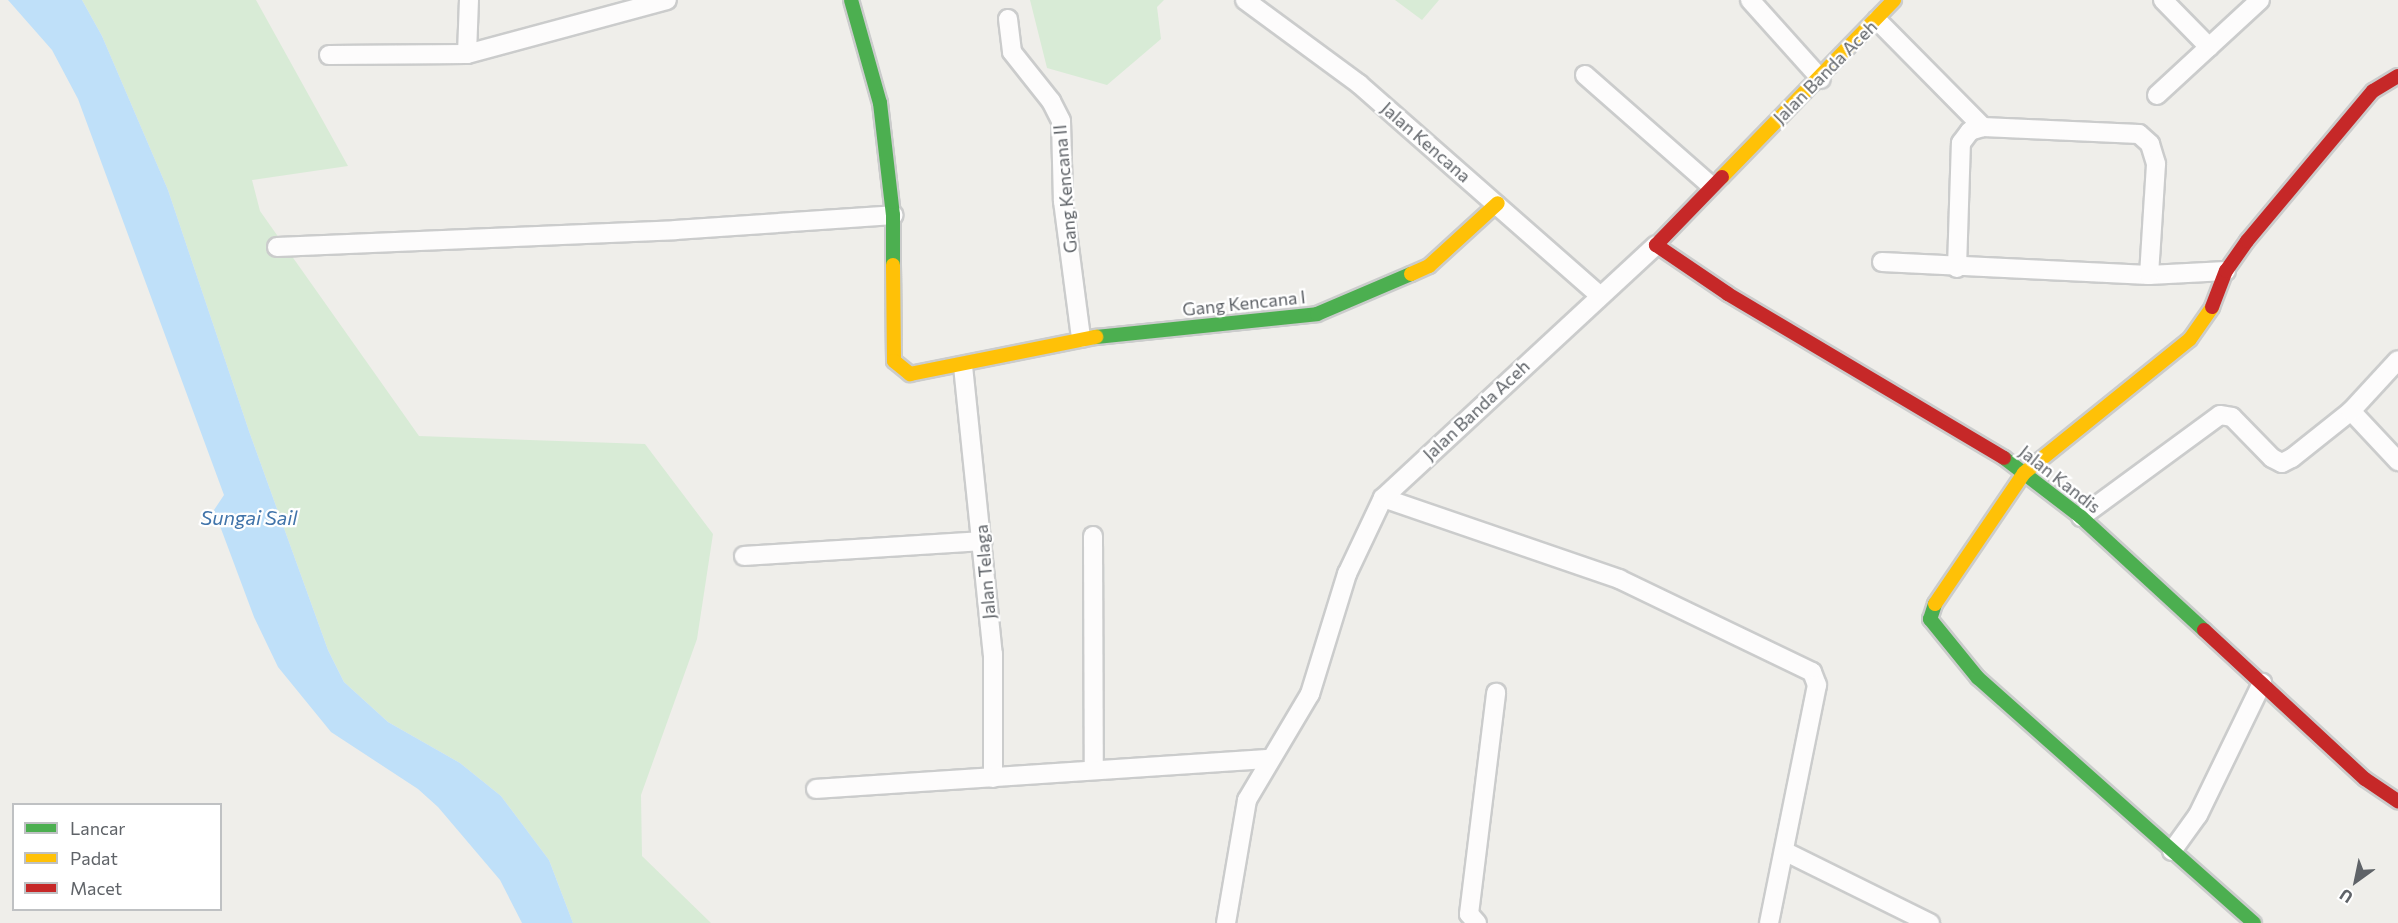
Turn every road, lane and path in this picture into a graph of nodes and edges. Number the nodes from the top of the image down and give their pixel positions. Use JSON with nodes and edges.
{"nodes":[{"id":1,"x":469,"y":0,"type":"edge"},
{"id":2,"x":667,"y":0,"type":"edge"},
{"id":3,"x":851,"y":0,"type":"edge"},
{"id":4,"x":1245,"y":0,"type":"edge"},
{"id":5,"x":1750,"y":0,"type":"edge"},
{"id":6,"x":1894,"y":0,"type":"edge"},
{"id":7,"x":2163,"y":0,"type":"edge"},
{"id":8,"x":2260,"y":0,"type":"edge"},
{"id":9,"x":1008,"y":19,"type":"dead end"},
{"id":10,"x":1877,"y":20,"type":"junction"},
{"id":11,"x":2209,"y":47,"type":"junction"},
{"id":12,"x":467,"y":54,"type":"junction"},
{"id":13,"x":329,"y":55,"type":"dead end"},
{"id":14,"x":1585,"y":75,"type":"dead end"},
{"id":15,"x":2398,"y":76,"type":"edge"},
{"id":16,"x":1821,"y":79,"type":"junction"},
{"id":17,"x":2157,"y":95,"type":"dead end"},
{"id":18,"x":1983,"y":127,"type":"junction"},
{"id":19,"x":1710,"y":185,"type":"junction"},
{"id":20,"x":1498,"y":203,"type":"junction"},
{"id":21,"x":893,"y":215,"type":"junction"},
{"id":22,"x":1656,"y":245,"type":"junction"},
{"id":23,"x":277,"y":247,"type":"dead end"},
{"id":24,"x":1882,"y":262,"type":"dead end"},
{"id":25,"x":1957,"y":268,"type":"junction"},
{"id":26,"x":2226,"y":271,"type":"junction"},
{"id":27,"x":2149,"y":275,"type":"junction"},
{"id":28,"x":1599,"y":295,"type":"junction"},
{"id":29,"x":1081,"y":338,"type":"junction"},
{"id":30,"x":2398,"y":360,"type":"edge"},
{"id":31,"x":963,"y":366,"type":"junction"},
{"id":32,"x":2351,"y":411,"type":"junction"},
{"id":33,"x":2398,"y":460,"type":"edge"},
{"id":34,"x":2024,"y":473,"type":"junction"},
{"id":35,"x":1383,"y":498,"type":"junction"},
{"id":36,"x":2081,"y":517,"type":"junction"},
{"id":37,"x":1093,"y":536,"type":"dead end"},
{"id":38,"x":983,"y":541,"type":"junction"},
{"id":39,"x":744,"y":556,"type":"dead end"},
{"id":40,"x":2262,"y":683,"type":"junction"},
{"id":41,"x":1496,"y":693,"type":"dead end"},
{"id":42,"x":1269,"y":759,"type":"junction"},
{"id":43,"x":1094,"y":770,"type":"junction"},
{"id":44,"x":993,"y":778,"type":"junction"},
{"id":45,"x":816,"y":789,"type":"dead end"},
{"id":46,"x":2398,"y":801,"type":"edge"},
{"id":47,"x":1784,"y":851,"type":"junction"},
{"id":48,"x":2172,"y":851,"type":"junction"},
{"id":49,"x":1226,"y":923,"type":"edge"},
{"id":50,"x":1477,"y":923,"type":"edge"},
{"id":51,"x":1769,"y":923,"type":"edge"},
{"id":52,"x":1930,"y":923,"type":"edge"},
{"id":53,"x":2254,"y":923,"type":"edge"}],
"edges":[{"from":1,"to":12,"type":"street"},
{"from":2,"to":12,"type":"street"},
{"from":3,"to":21,"type":"street"},
{"from":4,"to":20,"type":"street","name":"Jalan Kencana"},
{"from":5,"to":16,"type":"street"},
{"from":6,"to":10,"type":"street","name":"Jalan Banda Aceh"},
{"from":7,"to":11,"type":"street"},
{"from":8,"to":11,"type":"street"},
{"from":9,"to":29,"type":"street","name":"Gang Kencana II"},
{"from":10,"to":16,"type":"street","name":"Jalan Banda Aceh"},
{"from":10,"to":18,"type":"street"},
{"from":11,"to":17,"type":"street"},
{"from":12,"to":13,"type":"street"},
{"from":14,"to":19,"type":"street"},
{"from":15,"to":26,"type":"street"},
{"from":16,"to":19,"type":"street","name":"Jalan Banda Aceh"},
{"from":18,"to":25,"type":"street"},
{"from":18,"to":27,"type":"street"},
{"from":19,"to":22,"type":"street","name":"Jalan Banda Aceh"},
{"from":20,"to":28,"type":"street","name":"Jalan Kencana"},
{"from":20,"to":29,"type":"street","name":"Gang Kencana I"},
{"from":21,"to":23,"type":"street"},
{"from":21,"to":31,"type":"street","name":"Gang Kencana I"},
{"from":22,"to":28,"type":"street","name":"Jalan Banda Aceh"},
{"from":22,"to":34,"type":"street","name":"Jalan Kandis"},
{"from":24,"to":25,"type":"street"},
{"from":25,"to":27,"type":"street"},
{"from":26,"to":27,"type":"street"},
{"from":26,"to":34,"type":"street"},
{"from":28,"to":35,"type":"street","name":"Jalan Banda Aceh"},
{"from":29,"to":31,"type":"street","name":"Gang Kencana I"},
{"from":30,"to":32,"type":"street"},
{"from":31,"to":38,"type":"street","name":"Jalan Telaga"},
{"from":32,"to":33,"type":"street"},
{"from":32,"to":36,"type":"street"},
{"from":34,"to":36,"type":"street","name":"Jalan Kandis"},
{"from":34,"to":48,"type":"street"},
{"from":35,"to":42,"type":"street","name":"Jalan Banda Aceh"},
{"from":35,"to":47,"type":"street"},
{"from":36,"to":40,"type":"street","name":"Jalan Kandis"},
{"from":37,"to":43,"type":"street"},
{"from":38,"to":39,"type":"street"},
{"from":38,"to":44,"type":"street","name":"Jalan Telaga"},
{"from":40,"to":46,"type":"street","name":"Jalan Kandis"},
{"from":40,"to":48,"type":"street"},
{"from":41,"to":50,"type":"street"},
{"from":42,"to":43,"type":"street"},
{"from":42,"to":49,"type":"street","name":"Jalan Banda Aceh"},
{"from":43,"to":44,"type":"street"},
{"from":44,"to":45,"type":"street"},
{"from":47,"to":51,"type":"street"},
{"from":47,"to":52,"type":"street"},
{"from":48,"to":53,"type":"street"}]}
